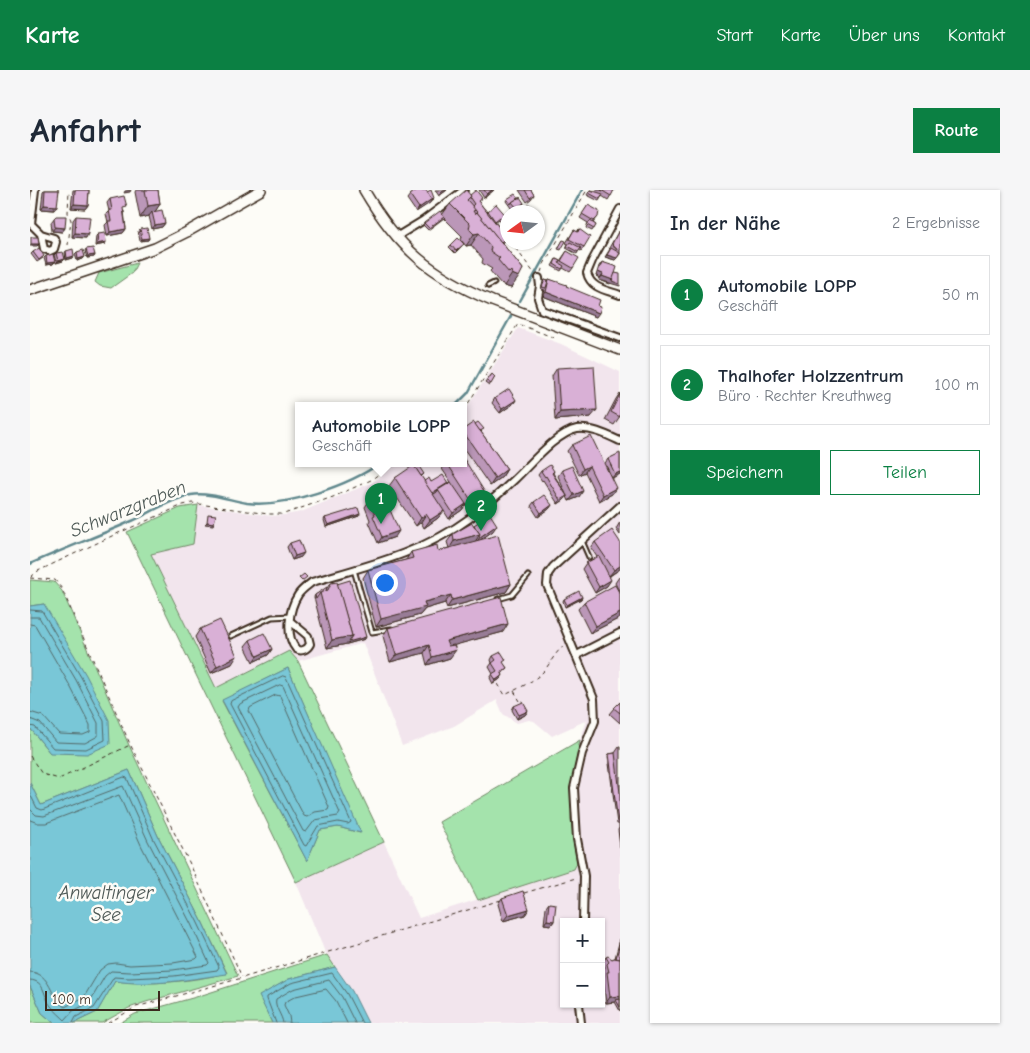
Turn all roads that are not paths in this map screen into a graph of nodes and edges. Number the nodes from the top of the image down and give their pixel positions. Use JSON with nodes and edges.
{"nodes":[{"id":1,"x":35,"y":190,"type":"edge"},
{"id":2,"x":261,"y":190,"type":"edge"},
{"id":3,"x":364,"y":190,"type":"edge"},
{"id":4,"x":464,"y":190,"type":"edge"},
{"id":5,"x":620,"y":209,"type":"edge"},
{"id":6,"x":617,"y":222,"type":"edge"},
{"id":7,"x":41,"y":234,"type":"dead end"},
{"id":8,"x":396,"y":237,"type":"junction"},
{"id":9,"x":538,"y":278,"type":"road end"},
{"id":10,"x":494,"y":283,"type":"dead end"},
{"id":11,"x":488,"y":286,"type":"dead end"},
{"id":12,"x":30,"y":290,"type":"edge"},
{"id":13,"x":620,"y":295,"type":"edge"},
{"id":14,"x":620,"y":338,"type":"edge"},
{"id":15,"x":620,"y":350,"type":"edge"},
{"id":16,"x":620,"y":441,"type":"edge"},
{"id":17,"x":620,"y":506,"type":"edge"},
{"id":18,"x":582,"y":541,"type":"junction"},
{"id":19,"x":589,"y":557,"type":"dead end"},
{"id":20,"x":354,"y":570,"type":"junction"},
{"id":21,"x":528,"y":576,"type":"dead end"},
{"id":22,"x":493,"y":600,"type":"edge"},
{"id":23,"x":291,"y":618,"type":"junction"},
{"id":24,"x":400,"y":626,"type":"edge"},
{"id":25,"x":620,"y":633,"type":"edge"},
{"id":26,"x":231,"y":636,"type":"dead end"},
{"id":27,"x":577,"y":655,"type":"junction"},
{"id":28,"x":583,"y":918,"type":"edge"},
{"id":29,"x":579,"y":1008,"type":"edge"},
{"id":30,"x":581,"y":1023,"type":"edge"}],
"edges":[{"from":1,"to":7,"type":"street"},
{"from":2,"to":12,"type":"main road"},
{"from":3,"to":8,"type":"main road"},
{"from":4,"to":8,"type":"street"},
{"from":5,"to":6,"type":"street"},
{"from":6,"to":13,"type":"street"},
{"from":8,"to":15,"type":"main road"},
{"from":9,"to":14,"type":"street"},
{"from":10,"to":11,"type":"lane"},
{"from":16,"to":20,"type":"street"},
{"from":17,"to":18,"type":"street"},
{"from":18,"to":19,"type":"lane"},
{"from":18,"to":27,"type":"street"},
{"from":20,"to":23,"type":"street"},
{"from":20,"to":24,"type":"lane"},
{"from":21,"to":22,"type":"lane"},
{"from":23,"to":23,"type":"street"},
{"from":23,"to":26,"type":"lane"},
{"from":25,"to":27,"type":"street"},
{"from":27,"to":28,"type":"street"},
{"from":29,"to":30,"type":"street"}]}
